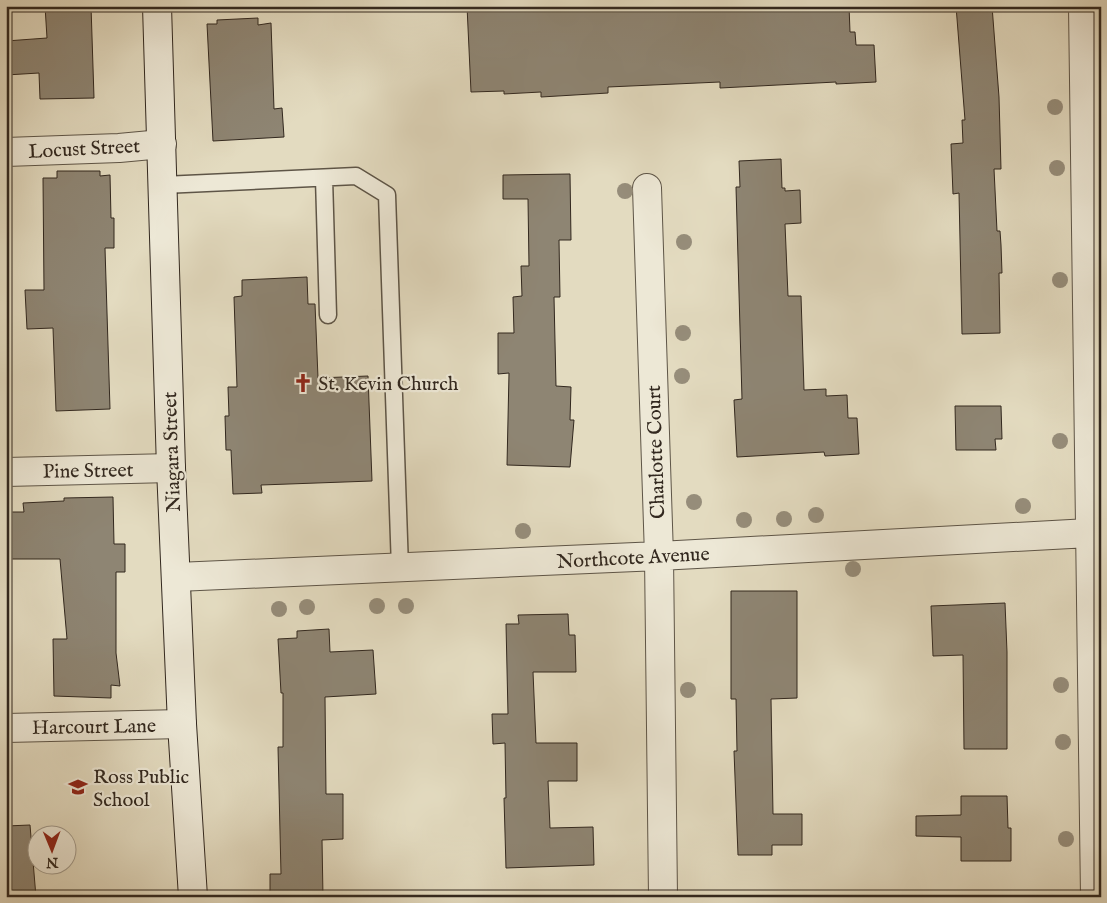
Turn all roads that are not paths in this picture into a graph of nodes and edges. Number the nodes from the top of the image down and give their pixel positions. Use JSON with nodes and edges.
{"nodes":[{"id":1,"x":157,"y":6,"type":"edge"},
{"id":2,"x":1083,"y":6,"type":"edge"},
{"id":3,"x":162,"y":144,"type":"junction"},
{"id":4,"x":6,"y":152,"type":"edge"},
{"id":5,"x":324,"y":178,"type":"junction"},
{"id":6,"x":163,"y":185,"type":"junction"},
{"id":7,"x":647,"y":188,"type":"dead end"},
{"id":8,"x":1094,"y":300,"type":"edge"},
{"id":9,"x":328,"y":315,"type":"dead end"},
{"id":10,"x":171,"y":468,"type":"junction"},
{"id":11,"x":6,"y":472,"type":"edge"},
{"id":12,"x":1089,"y":533,"type":"junction"},
{"id":13,"x":658,"y":556,"type":"junction"},
{"id":14,"x":400,"y":568,"type":"junction"},
{"id":15,"x":177,"y":577,"type":"junction"},
{"id":16,"x":1096,"y":688,"type":"edge"},
{"id":17,"x":182,"y":724,"type":"junction"},
{"id":18,"x":6,"y":728,"type":"edge"},
{"id":19,"x":193,"y":897,"type":"edge"},
{"id":20,"x":663,"y":897,"type":"edge"},
{"id":21,"x":1095,"y":897,"type":"edge"}],
"edges":[{"from":1,"to":3,"type":"street","name":"Niagara Street"},
{"from":2,"to":8,"type":"street"},
{"from":3,"to":4,"type":"street","name":"Locust Street"},
{"from":3,"to":6,"type":"street","name":"Niagara Street"},
{"from":5,"to":6,"type":"lane"},
{"from":5,"to":9,"type":"lane"},
{"from":5,"to":14,"type":"lane"},
{"from":6,"to":10,"type":"street","name":"Niagara Street"},
{"from":7,"to":13,"type":"street","name":"Charlotte Court"},
{"from":8,"to":12,"type":"street"},
{"from":10,"to":11,"type":"street","name":"Pine Street"},
{"from":10,"to":15,"type":"street","name":"Niagara Street"},
{"from":12,"to":13,"type":"street","name":"Northcote Avenue"},
{"from":12,"to":16,"type":"street"},
{"from":13,"to":14,"type":"street","name":"Northcote Avenue"},
{"from":13,"to":20,"type":"street","name":"Charlotte Court"},
{"from":14,"to":15,"type":"street","name":"Northcote Avenue"},
{"from":15,"to":17,"type":"street","name":"Niagara Street"},
{"from":16,"to":21,"type":"street"},
{"from":17,"to":18,"type":"street","name":"Harcourt Lane"},
{"from":17,"to":19,"type":"street","name":"Niagara Street"}]}
